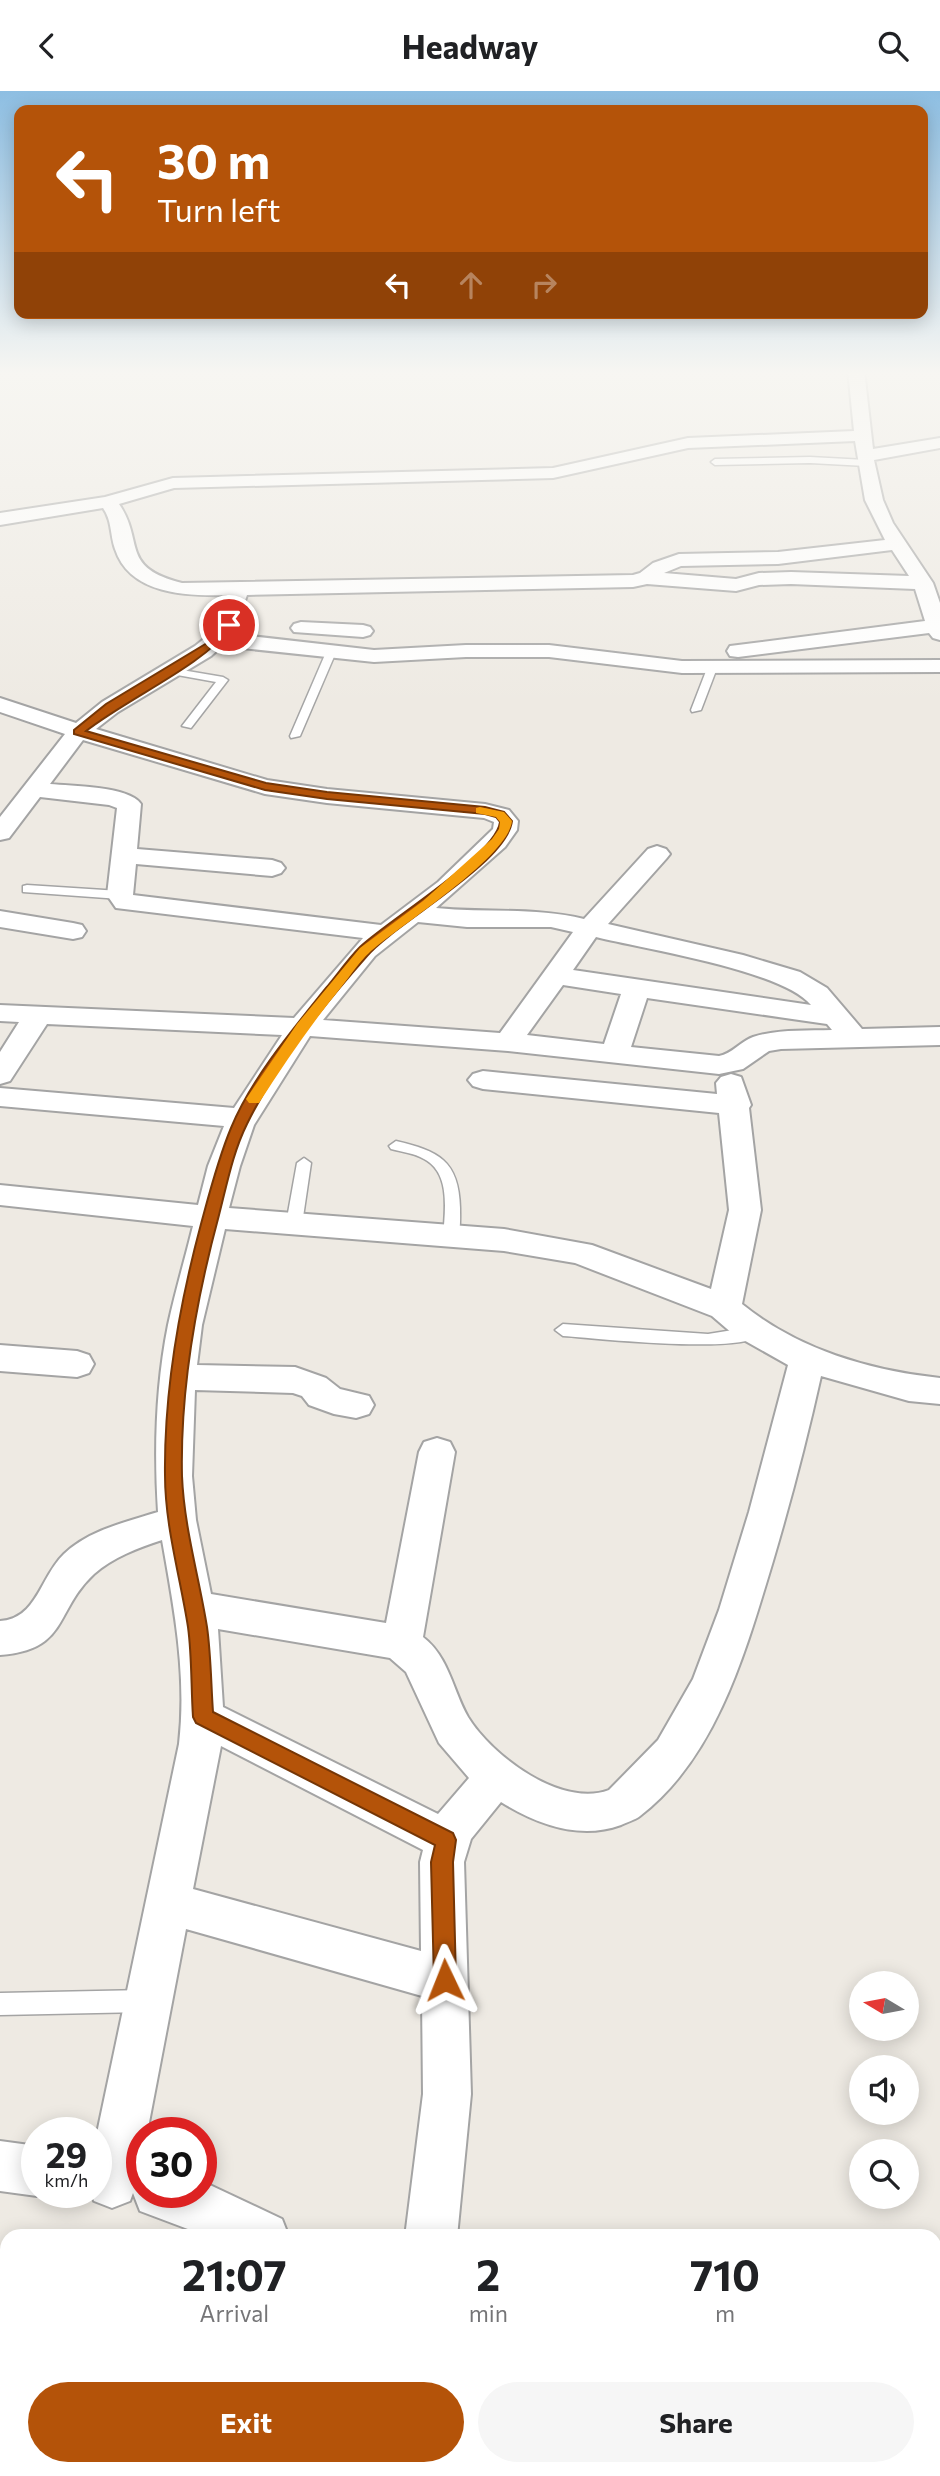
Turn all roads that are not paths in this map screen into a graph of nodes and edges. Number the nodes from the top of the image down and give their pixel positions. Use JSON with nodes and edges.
{"nodes":[{"id":1,"x":202,"y":481,"type":"edge"},
{"id":2,"x":870,"y":481,"type":"edge"},
{"id":3,"x":107,"y":502,"type":"junction"},
{"id":4,"x":0,"y":519,"type":"edge"},
{"id":5,"x":897,"y":544,"type":"junction"},
{"id":6,"x":647,"y":578,"type":"junction"},
{"id":7,"x":923,"y":583,"type":"junction"},
{"id":8,"x":239,"y":588,"type":"junction"},
{"id":9,"x":939,"y":628,"type":"edge"},
{"id":10,"x":363,"y":631,"type":"dead end"},
{"id":11,"x":223,"y":632,"type":"junction"},
{"id":12,"x":581,"y":640,"type":"dead end"},
{"id":13,"x":331,"y":652,"type":"junction"},
{"id":14,"x":940,"y":666,"type":"edge"},
{"id":15,"x":712,"y":668,"type":"junction"},
{"id":16,"x":170,"y":671,"type":"junction"},
{"id":17,"x":0,"y":705,"type":"edge"},
{"id":18,"x":696,"y":710,"type":"dead end"},
{"id":19,"x":187,"y":726,"type":"dead end"},
{"id":20,"x":78,"y":732,"type":"junction"},
{"id":21,"x":295,"y":736,"type":"dead end"},
{"id":22,"x":33,"y":789,"type":"junction"},
{"id":23,"x":0,"y":833,"type":"edge"},
{"id":24,"x":657,"y":854,"type":"dead end"},
{"id":25,"x":125,"y":856,"type":"junction"},
{"id":26,"x":272,"y":868,"type":"dead end"},
{"id":27,"x":27,"y":888,"type":"dead end"},
{"id":28,"x":120,"y":895,"type":"junction"},
{"id":29,"x":414,"y":914,"type":"junction"},
{"id":30,"x":0,"y":919,"type":"edge"},
{"id":31,"x":592,"y":927,"type":"junction"},
{"id":32,"x":72,"y":931,"type":"dead end"},
{"id":33,"x":386,"y":933,"type":"junction"},
{"id":34,"x":556,"y":976,"type":"junction"},
{"id":35,"x":637,"y":987,"type":"junction"},
{"id":36,"x":0,"y":1013,"type":"edge"},
{"id":37,"x":38,"y":1015,"type":"junction"},
{"id":38,"x":302,"y":1027,"type":"junction"},
{"id":39,"x":845,"y":1027,"type":"junction"},
{"id":40,"x":940,"y":1036,"type":"edge"},
{"id":41,"x":508,"y":1042,"type":"junction"},
{"id":42,"x":615,"y":1053,"type":"junction"},
{"id":43,"x":728,"y":1065,"type":"junction"},
{"id":44,"x":3,"y":1066,"type":"edge"},
{"id":45,"x":483,"y":1080,"type":"dead end"},
{"id":46,"x":0,"y":1097,"type":"edge"},
{"id":47,"x":736,"y":1105,"type":"junction"},
{"id":48,"x":243,"y":1118,"type":"junction"},
{"id":49,"x":396,"y":1146,"type":"dead end"},
{"id":50,"x":303,"y":1163,"type":"dead end"},
{"id":51,"x":0,"y":1195,"type":"edge"},
{"id":52,"x":210,"y":1217,"type":"junction"},
{"id":53,"x":294,"y":1224,"type":"junction"},
{"id":54,"x":452,"y":1237,"type":"junction"},
{"id":55,"x":724,"y":1308,"type":"junction"},
{"id":56,"x":563,"y":1331,"type":"dead end"},
{"id":57,"x":758,"y":1332,"type":"junction"},
{"id":58,"x":0,"y":1358,"type":"edge"},
{"id":59,"x":807,"y":1360,"type":"junction"},
{"id":60,"x":77,"y":1364,"type":"dead end"},
{"id":61,"x":178,"y":1377,"type":"junction"},
{"id":62,"x":940,"y":1391,"type":"edge"},
{"id":63,"x":356,"y":1405,"type":"dead end"},
{"id":64,"x":438,"y":1453,"type":"dead end"},
{"id":65,"x":177,"y":1520,"type":"junction"},
{"id":66,"x":194,"y":1608,"type":"junction"},
{"id":67,"x":0,"y":1638,"type":"edge"},
{"id":68,"x":402,"y":1645,"type":"junction"},
{"id":69,"x":203,"y":1717,"type":"junction"},
{"id":70,"x":497,"y":1777,"type":"junction"},
{"id":71,"x":446,"y":1840,"type":"junction"},
{"id":72,"x":169,"y":1903,"type":"junction"},
{"id":73,"x":445,"y":1980,"type":"junction"},
{"id":74,"x":149,"y":2001,"type":"junction"},
{"id":75,"x":0,"y":2004,"type":"edge"},
{"id":76,"x":135,"y":2117,"type":"edge"},
{"id":77,"x":0,"y":2166,"type":"edge"},
{"id":78,"x":21,"y":2169,"type":"edge"},
{"id":79,"x":202,"y":2208,"type":"edge"},
{"id":80,"x":248,"y":2229,"type":"edge"},
{"id":81,"x":432,"y":2229,"type":"edge"}],
"edges":[{"from":1,"to":3,"type":"street"},
{"from":2,"to":5,"type":"street"},
{"from":3,"to":4,"type":"street"},
{"from":3,"to":8,"type":"street"},
{"from":5,"to":6,"type":"street"},
{"from":5,"to":7,"type":"street"},
{"from":6,"to":7,"type":"street"},
{"from":6,"to":8,"type":"street"},
{"from":7,"to":9,"type":"street"},
{"from":8,"to":11,"type":"street"},
{"from":9,"to":12,"type":"street"},
{"from":10,"to":11,"type":"street"},
{"from":11,"to":13,"type":"street"},
{"from":11,"to":16,"type":"street"},
{"from":13,"to":15,"type":"street"},
{"from":13,"to":21,"type":"lane"},
{"from":14,"to":15,"type":"street"},
{"from":15,"to":18,"type":"lane"},
{"from":16,"to":19,"type":"lane"},
{"from":16,"to":20,"type":"street"},
{"from":17,"to":20,"type":"street"},
{"from":20,"to":22,"type":"street"},
{"from":20,"to":29,"type":"street"},
{"from":22,"to":23,"type":"street"},
{"from":22,"to":25,"type":"street"},
{"from":24,"to":31,"type":"street"},
{"from":25,"to":26,"type":"street"},
{"from":25,"to":28,"type":"street"},
{"from":27,"to":28,"type":"lane"},
{"from":28,"to":33,"type":"street"},
{"from":29,"to":31,"type":"street"},
{"from":29,"to":33,"type":"street"},
{"from":30,"to":32,"type":"street"},
{"from":31,"to":34,"type":"street"},
{"from":31,"to":39,"type":"street"},
{"from":33,"to":38,"type":"street"},
{"from":34,"to":35,"type":"street"},
{"from":34,"to":41,"type":"street"},
{"from":35,"to":39,"type":"street"},
{"from":35,"to":42,"type":"street"},
{"from":36,"to":37,"type":"street"},
{"from":37,"to":38,"type":"street"},
{"from":37,"to":44,"type":"street"},
{"from":38,"to":41,"type":"street"},
{"from":38,"to":48,"type":"street"},
{"from":39,"to":40,"type":"street"},
{"from":39,"to":43,"type":"street"},
{"from":41,"to":42,"type":"street"},
{"from":42,"to":43,"type":"street"},
{"from":43,"to":47,"type":"street"},
{"from":45,"to":47,"type":"street"},
{"from":46,"to":48,"type":"street"},
{"from":47,"to":55,"type":"street"},
{"from":48,"to":52,"type":"street"},
{"from":49,"to":54,"type":"lane"},
{"from":50,"to":53,"type":"lane"},
{"from":51,"to":52,"type":"street"},
{"from":52,"to":53,"type":"street"},
{"from":52,"to":61,"type":"street"},
{"from":53,"to":54,"type":"street"},
{"from":54,"to":55,"type":"street"},
{"from":55,"to":57,"type":"street"},
{"from":56,"to":57,"type":"lane"},
{"from":57,"to":59,"type":"street"},
{"from":58,"to":60,"type":"street"},
{"from":59,"to":62,"type":"street"},
{"from":59,"to":70,"type":"street"},
{"from":61,"to":63,"type":"street"},
{"from":61,"to":65,"type":"street"},
{"from":64,"to":68,"type":"street"},
{"from":65,"to":66,"type":"street"},
{"from":65,"to":67,"type":"street"},
{"from":66,"to":68,"type":"street"},
{"from":66,"to":69,"type":"street"},
{"from":68,"to":70,"type":"street"},
{"from":69,"to":71,"type":"street"},
{"from":69,"to":72,"type":"street"},
{"from":70,"to":71,"type":"street"},
{"from":71,"to":73,"type":"street"},
{"from":72,"to":73,"type":"street"},
{"from":72,"to":74,"type":"street"},
{"from":73,"to":81,"type":"street"},
{"from":74,"to":75,"type":"lane"},
{"from":74,"to":76,"type":"street"},
{"from":77,"to":78,"type":"street"},
{"from":79,"to":80,"type":"street"}]}
